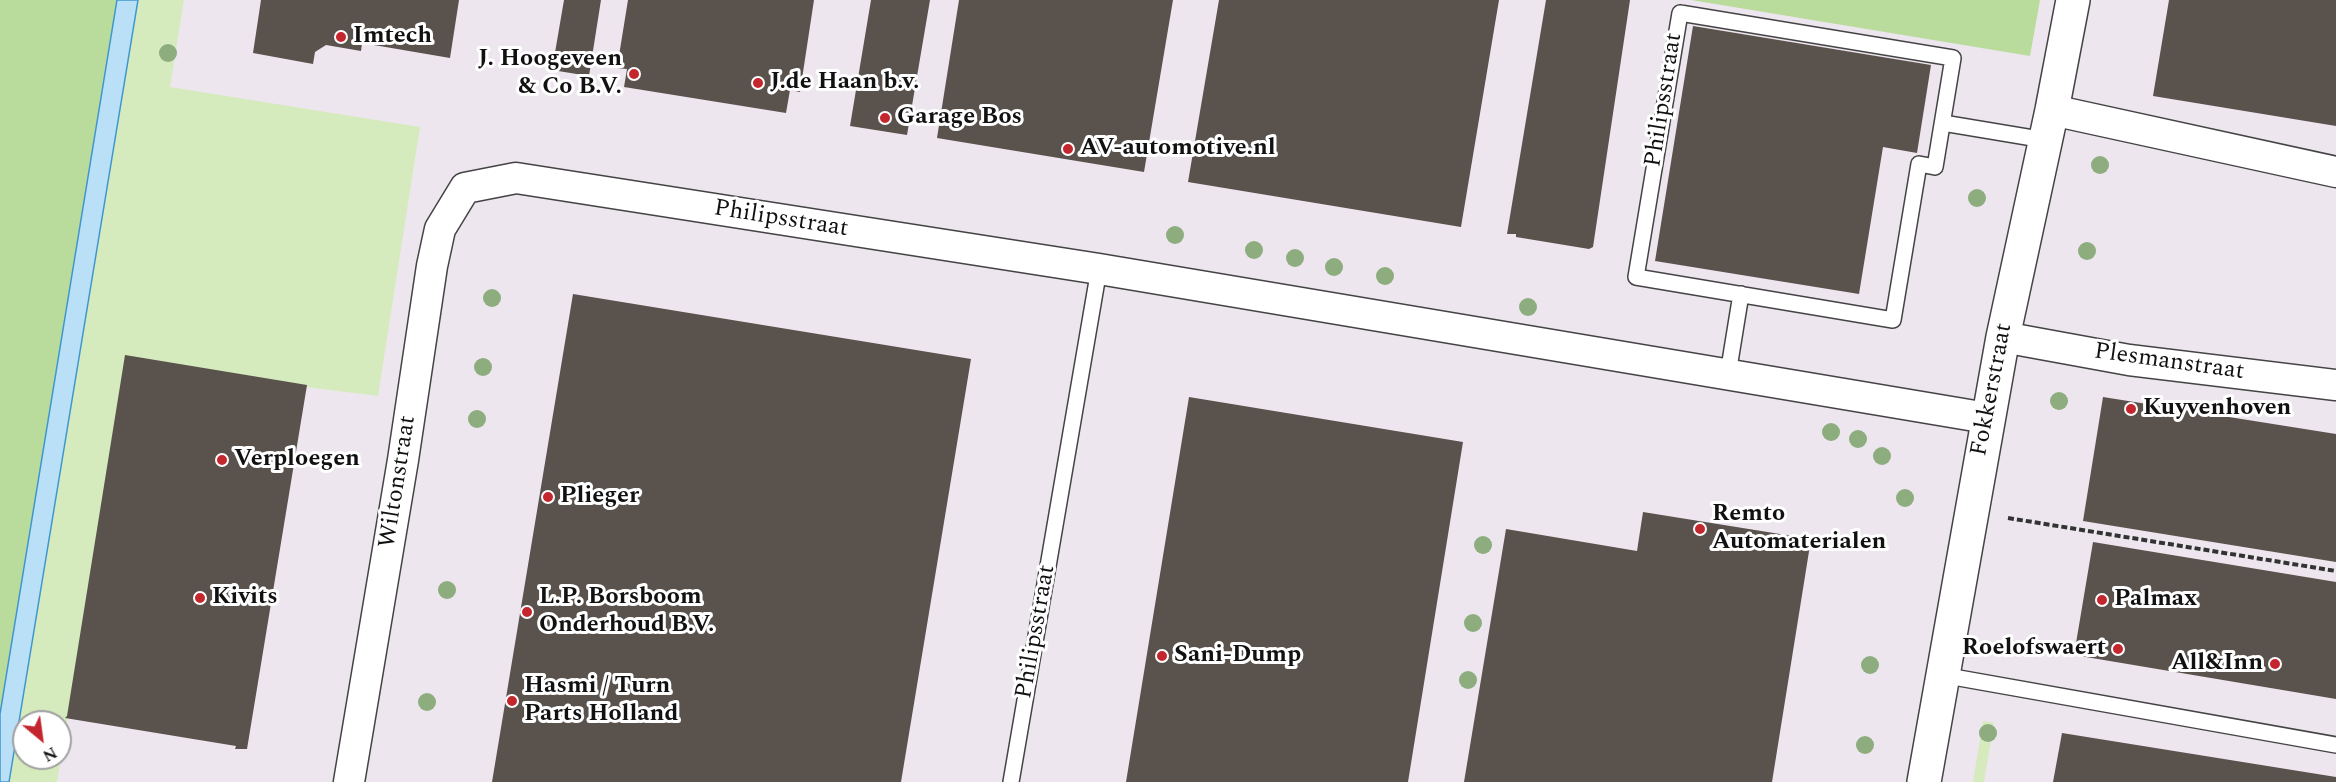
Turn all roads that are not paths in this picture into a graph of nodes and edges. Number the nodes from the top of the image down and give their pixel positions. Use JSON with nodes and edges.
{"nodes":[{"id":1,"x":2073,"y":0,"type":"edge"},
{"id":2,"x":1942,"y":123,"type":"junction"},
{"id":3,"x":2049,"y":125,"type":"junction"},
{"id":4,"x":2336,"y":172,"type":"edge"},
{"id":5,"x":465,"y":188,"type":"joint"},
{"id":6,"x":1099,"y":269,"type":"junction"},
{"id":7,"x":1741,"y":294,"type":"junction"},
{"id":8,"x":2003,"y":337,"type":"junction"},
{"id":9,"x":1728,"y":374,"type":"junction"},
{"id":10,"x":2336,"y":385,"type":"edge"},
{"id":11,"x":1988,"y":418,"type":"junction"},
{"id":12,"x":1942,"y":675,"type":"junction"},
{"id":13,"x":2336,"y":745,"type":"edge"},
{"id":14,"x":349,"y":782,"type":"edge"},
{"id":15,"x":1011,"y":782,"type":"edge"},
{"id":16,"x":1924,"y":782,"type":"edge"}],
"edges":[{"from":1,"to":3,"type":"street","name":"Fokkerstraat"},
{"from":2,"to":3,"type":"lane"},
{"from":2,"to":7,"type":"lane","name":"Philipsstraat"},
{"from":2,"to":7,"type":"lane","name":"Philipsstraat"},
{"from":3,"to":4,"type":"street"},
{"from":3,"to":8,"type":"street","name":"Fokkerstraat"},
{"from":5,"to":6,"type":"street","name":"Philipsstraat"},
{"from":5,"to":14,"type":"street","name":"Wiltonstraat"},
{"from":6,"to":9,"type":"street","name":"Philipsstraat"},
{"from":6,"to":15,"type":"lane","name":"Philipsstraat"},
{"from":7,"to":9,"type":"lane"},
{"from":8,"to":10,"type":"street","name":"Plesmanstraat"},
{"from":8,"to":11,"type":"street","name":"Fokkerstraat"},
{"from":9,"to":11,"type":"street","name":"Philipsstraat"},
{"from":11,"to":12,"type":"street","name":"Fokkerstraat"},
{"from":12,"to":13,"type":"lane"},
{"from":12,"to":16,"type":"street","name":"Fokkerstraat"}]}
